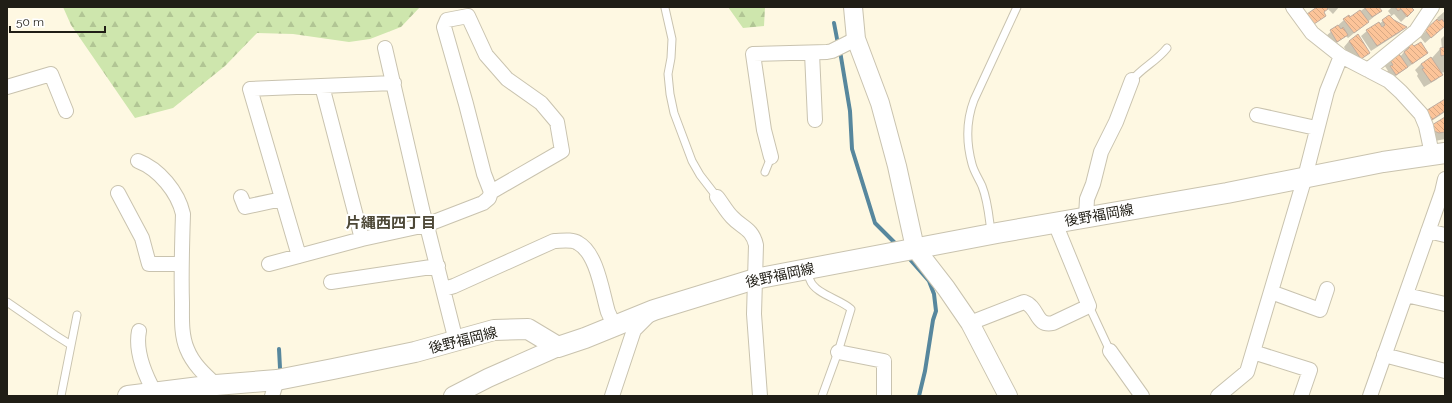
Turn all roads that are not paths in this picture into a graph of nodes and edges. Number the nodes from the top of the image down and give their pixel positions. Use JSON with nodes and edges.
{"nodes":[{"id":1,"x":853,"y":7,"type":"edge"},
{"id":2,"x":1017,"y":7,"type":"edge"},
{"id":3,"x":1293,"y":7,"type":"edge"},
{"id":4,"x":1432,"y":7,"type":"edge"},
{"id":5,"x":665,"y":8,"type":"edge"},
{"id":6,"x":856,"y":40,"type":"junction"},
{"id":7,"x":385,"y":48,"type":"dead end"},
{"id":8,"x":1167,"y":48,"type":"dead end"},
{"id":9,"x":812,"y":53,"type":"junction"},
{"id":10,"x":1341,"y":56,"type":"junction"},
{"id":11,"x":1368,"y":70,"type":"junction"},
{"id":12,"x":1132,"y":80,"type":"joint"},
{"id":13,"x":394,"y":83,"type":"junction"},
{"id":14,"x":322,"y":86,"type":"junction"},
{"id":15,"x":7,"y":87,"type":"edge"},
{"id":16,"x":66,"y":111,"type":"dead end"},
{"id":17,"x":1257,"y":115,"type":"dead end"},
{"id":18,"x":815,"y":120,"type":"dead end"},
{"id":19,"x":1316,"y":128,"type":"junction"},
{"id":20,"x":1439,"y":153,"type":"edge"},
{"id":21,"x":771,"y":157,"type":"joint"},
{"id":22,"x":138,"y":161,"type":"dead end"},
{"id":23,"x":765,"y":172,"type":"dead end"},
{"id":24,"x":1305,"y":177,"type":"junction"},
{"id":25,"x":1444,"y":188,"type":"edge"},
{"id":26,"x":491,"y":192,"type":"junction"},
{"id":27,"x":118,"y":193,"type":"dead end"},
{"id":28,"x":717,"y":197,"type":"joint"},
{"id":29,"x":282,"y":199,"type":"junction"},
{"id":30,"x":244,"y":207,"type":"dead end"},
{"id":31,"x":1086,"y":217,"type":"junction"},
{"id":32,"x":1055,"y":223,"type":"junction"},
{"id":33,"x":426,"y":225,"type":"junction"},
{"id":34,"x":1428,"y":231,"type":"junction"},
{"id":35,"x":992,"y":234,"type":"junction"},
{"id":36,"x":1445,"y":235,"type":"edge"},
{"id":37,"x":362,"y":239,"type":"junction"},
{"id":38,"x":916,"y":248,"type":"junction"},
{"id":39,"x":299,"y":256,"type":"junction"},
{"id":40,"x":181,"y":264,"type":"junction"},
{"id":41,"x":269,"y":264,"type":"dead end"},
{"id":42,"x":438,"y":266,"type":"junction"},
{"id":43,"x":808,"y":269,"type":"junction"},
{"id":44,"x":755,"y":279,"type":"junction"},
{"id":45,"x":331,"y":282,"type":"dead end"},
{"id":46,"x":444,"y":289,"type":"junction"},
{"id":47,"x":1327,"y":289,"type":"dead end"},
{"id":48,"x":1271,"y":292,"type":"junction"},
{"id":49,"x":1406,"y":295,"type":"junction"},
{"id":50,"x":7,"y":302,"type":"edge"},
{"id":51,"x":1445,"y":304,"type":"edge"},
{"id":52,"x":1089,"y":306,"type":"junction"},
{"id":53,"x":654,"y":310,"type":"junction"},
{"id":54,"x":77,"y":315,"type":"dead end"},
{"id":55,"x":970,"y":323,"type":"junction"},
{"id":56,"x":614,"y":326,"type":"junction"},
{"id":57,"x":139,"y":331,"type":"dead end"},
{"id":58,"x":456,"y":341,"type":"junction"},
{"id":59,"x":71,"y":345,"type":"junction"},
{"id":60,"x":558,"y":347,"type":"junction"},
{"id":61,"x":1110,"y":351,"type":"joint"},
{"id":62,"x":838,"y":352,"type":"junction"},
{"id":63,"x":1253,"y":352,"type":"junction"},
{"id":64,"x":1384,"y":354,"type":"junction"},
{"id":65,"x":1445,"y":371,"type":"edge"},
{"id":66,"x":216,"y":385,"type":"junction"},
{"id":67,"x":274,"y":388,"type":"edge"},
{"id":68,"x":155,"y":393,"type":"junction"},
{"id":69,"x":61,"y":396,"type":"edge"},
{"id":70,"x":128,"y":396,"type":"edge"},
{"id":71,"x":453,"y":396,"type":"edge"},
{"id":72,"x":612,"y":396,"type":"edge"},
{"id":73,"x":760,"y":396,"type":"edge"},
{"id":74,"x":822,"y":396,"type":"edge"},
{"id":75,"x":884,"y":396,"type":"edge"},
{"id":76,"x":1008,"y":396,"type":"edge"},
{"id":77,"x":1142,"y":396,"type":"edge"},
{"id":78,"x":1218,"y":396,"type":"edge"},
{"id":79,"x":1301,"y":396,"type":"edge"},
{"id":80,"x":1370,"y":396,"type":"edge"}],
"edges":[{"from":1,"to":6,"type":"street"},
{"from":2,"to":35,"type":"lane"},
{"from":3,"to":10,"type":"street"},
{"from":4,"to":11,"type":"street"},
{"from":5,"to":28,"type":"lane"},
{"from":6,"to":9,"type":"street"},
{"from":6,"to":38,"type":"street"},
{"from":7,"to":13,"type":"street"},
{"from":8,"to":12,"type":"lane"},
{"from":9,"to":18,"type":"street"},
{"from":9,"to":21,"type":"street"},
{"from":10,"to":11,"type":"street"},
{"from":10,"to":19,"type":"street"},
{"from":11,"to":20,"type":"street"},
{"from":12,"to":31,"type":"street"},
{"from":13,"to":14,"type":"street"},
{"from":13,"to":33,"type":"street"},
{"from":14,"to":29,"type":"street"},
{"from":14,"to":37,"type":"street"},
{"from":15,"to":16,"type":"street"},
{"from":17,"to":19,"type":"street"},
{"from":19,"to":24,"type":"street"},
{"from":20,"to":24,"type":"main road","name":"後野福岡線"},
{"from":21,"to":23,"type":"lane"},
{"from":22,"to":40,"type":"street"},
{"from":24,"to":31,"type":"main road","name":"後野福岡線"},
{"from":24,"to":48,"type":"street"},
{"from":25,"to":34,"type":"street"},
{"from":26,"to":26,"type":"street"},
{"from":26,"to":33,"type":"street"},
{"from":27,"to":40,"type":"street"},
{"from":28,"to":44,"type":"street"},
{"from":29,"to":30,"type":"street"},
{"from":29,"to":39,"type":"street"},
{"from":31,"to":32,"type":"main road","name":"後野福岡線"},
{"from":32,"to":35,"type":"main road","name":"後野福岡線"},
{"from":32,"to":52,"type":"street"},
{"from":33,"to":37,"type":"street"},
{"from":33,"to":42,"type":"street"},
{"from":34,"to":36,"type":"street"},
{"from":34,"to":49,"type":"street"},
{"from":35,"to":38,"type":"main road","name":"後野福岡線"},
{"from":37,"to":39,"type":"street"},
{"from":38,"to":43,"type":"main road","name":"後野福岡線"},
{"from":38,"to":55,"type":"street"},
{"from":39,"to":41,"type":"street"},
{"from":40,"to":66,"type":"street"},
{"from":42,"to":45,"type":"street"},
{"from":42,"to":46,"type":"street"},
{"from":43,"to":44,"type":"main road","name":"後野福岡線"},
{"from":43,"to":62,"type":"lane"},
{"from":44,"to":53,"type":"main road","name":"後野福岡線"},
{"from":44,"to":73,"type":"street"},
{"from":46,"to":56,"type":"street"},
{"from":46,"to":58,"type":"street"},
{"from":47,"to":48,"type":"street"},
{"from":48,"to":63,"type":"street"},
{"from":49,"to":51,"type":"street"},
{"from":49,"to":64,"type":"street"},
{"from":50,"to":59,"type":"lane"},
{"from":52,"to":55,"type":"street"},
{"from":52,"to":61,"type":"lane"},
{"from":53,"to":56,"type":"main road","name":"後野福岡線"},
{"from":53,"to":72,"type":"street"},
{"from":54,"to":59,"type":"lane"},
{"from":55,"to":76,"type":"street"},
{"from":56,"to":60,"type":"main road","name":"後野福岡線"},
{"from":57,"to":68,"type":"street"},
{"from":58,"to":60,"type":"main road","name":"後野福岡線"},
{"from":58,"to":67,"type":"main road","name":"後野福岡線"},
{"from":59,"to":69,"type":"lane"},
{"from":60,"to":71,"type":"street"},
{"from":61,"to":77,"type":"street"},
{"from":62,"to":74,"type":"lane"},
{"from":62,"to":75,"type":"street"},
{"from":63,"to":78,"type":"street"},
{"from":63,"to":79,"type":"street"},
{"from":64,"to":65,"type":"street"},
{"from":64,"to":80,"type":"street"},
{"from":66,"to":67,"type":"main road","name":"後野福岡線"},
{"from":66,"to":68,"type":"main road","name":"後野福岡線"},
{"from":68,"to":70,"type":"main road","name":"後野福岡線"}]}
